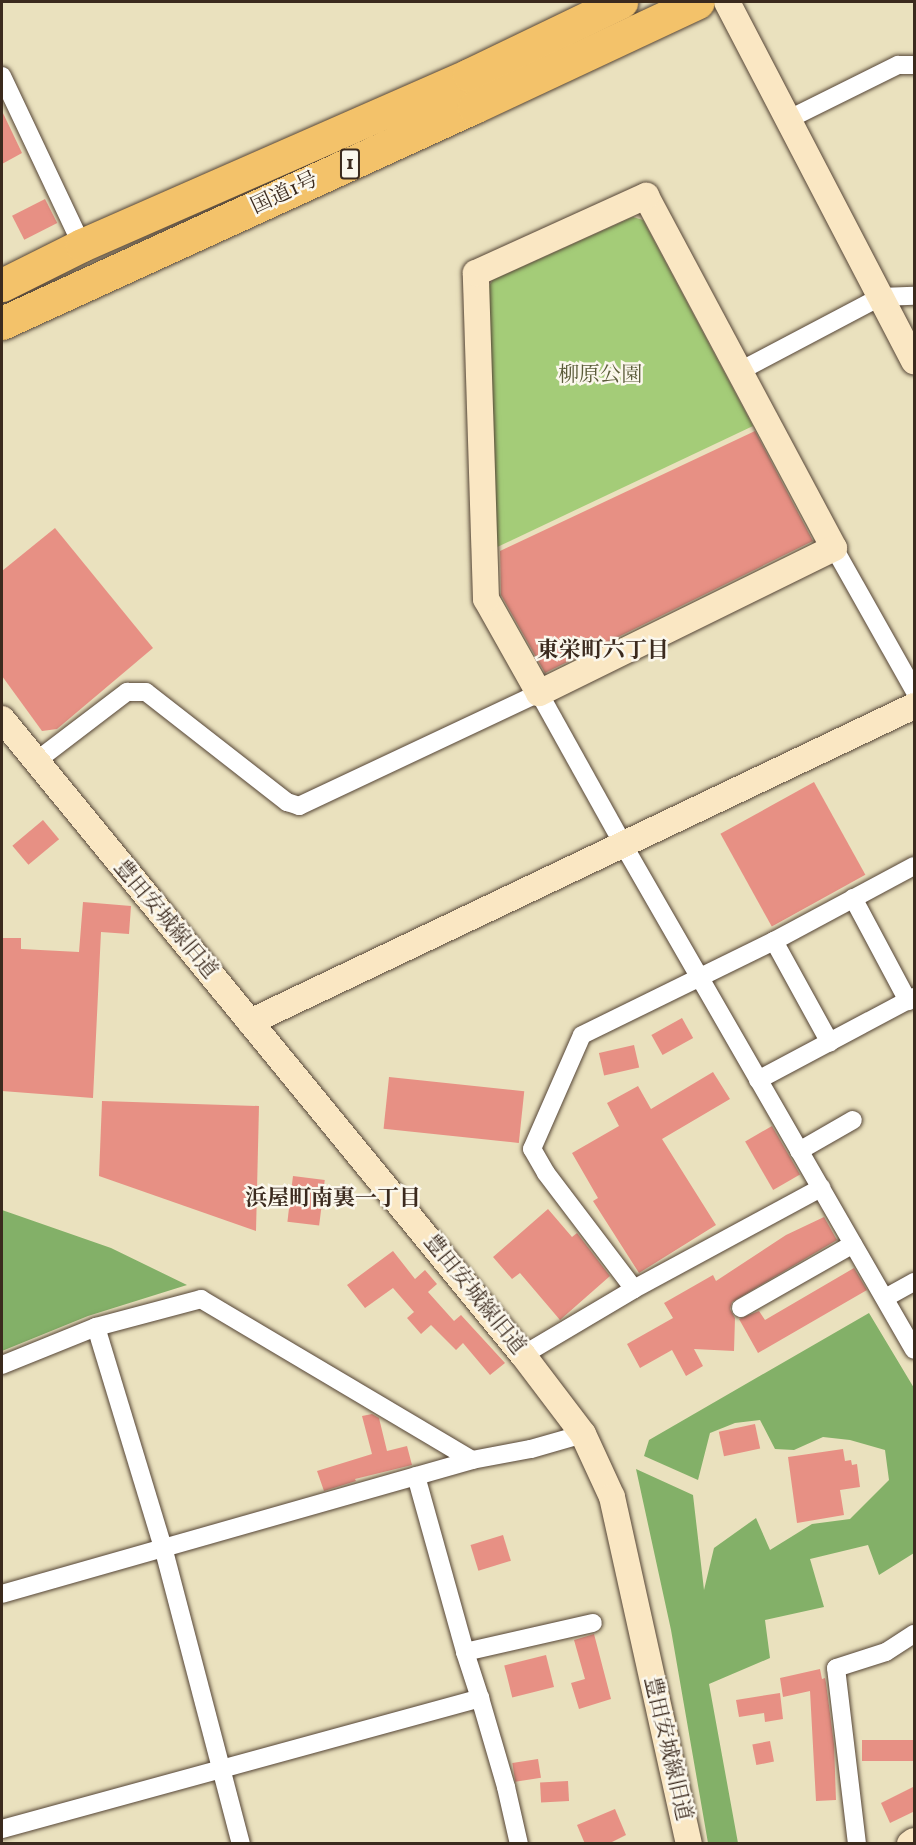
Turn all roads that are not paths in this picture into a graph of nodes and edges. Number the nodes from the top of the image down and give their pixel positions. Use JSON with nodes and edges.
{"nodes":[{"id":1,"x":621,"y":2,"type":"edge"},
{"id":2,"x":698,"y":2,"type":"edge"},
{"id":3,"x":727,"y":2,"type":"edge"},
{"id":4,"x":915,"y":65,"type":"edge"},
{"id":5,"x":2,"y":76,"type":"edge"},
{"id":6,"x":787,"y":120,"type":"junction"},
{"id":7,"x":82,"y":245,"type":"junction"},
{"id":8,"x":2,"y":285,"type":"edge"},
{"id":9,"x":915,"y":296,"type":"edge"},
{"id":10,"x":880,"y":297,"type":"junction"},
{"id":11,"x":2,"y":323,"type":"edge"},
{"id":12,"x":915,"y":361,"type":"edge"},
{"id":13,"x":738,"y":372,"type":"junction"},
{"id":14,"x":834,"y":548,"type":"junction"},
{"id":15,"x":915,"y":690,"type":"edge"},
{"id":16,"x":539,"y":693,"type":"junction"},
{"id":17,"x":915,"y":706,"type":"edge"},
{"id":18,"x":2,"y":719,"type":"edge"},
{"id":19,"x":35,"y":762,"type":"junction"},
{"id":20,"x":624,"y":846,"type":"junction"},
{"id":21,"x":915,"y":866,"type":"edge"},
{"id":22,"x":853,"y":898,"type":"junction"},
{"id":23,"x":774,"y":941,"type":"junction"},
{"id":24,"x":700,"y":977,"type":"junction"},
{"id":25,"x":911,"y":999,"type":"edge"},
{"id":26,"x":250,"y":1022,"type":"junction"},
{"id":27,"x":830,"y":1043,"type":"junction"},
{"id":28,"x":758,"y":1080,"type":"junction"},
{"id":29,"x":853,"y":1120,"type":"dead end"},
{"id":30,"x":799,"y":1151,"type":"junction"},
{"id":31,"x":821,"y":1188,"type":"junction"},
{"id":32,"x":853,"y":1244,"type":"junction"},
{"id":33,"x":915,"y":1282,"type":"edge"},
{"id":34,"x":634,"y":1289,"type":"junction"},
{"id":35,"x":885,"y":1298,"type":"junction"},
{"id":36,"x":741,"y":1308,"type":"dead end"},
{"id":37,"x":96,"y":1327,"type":"junction"},
{"id":38,"x":915,"y":1350,"type":"edge"},
{"id":39,"x":523,"y":1355,"type":"junction"},
{"id":40,"x":2,"y":1365,"type":"edge"},
{"id":41,"x":583,"y":1434,"type":"junction"},
{"id":42,"x":472,"y":1460,"type":"junction"},
{"id":43,"x":416,"y":1476,"type":"junction"},
{"id":44,"x":163,"y":1547,"type":"junction"},
{"id":45,"x":2,"y":1594,"type":"edge"},
{"id":46,"x":593,"y":1623,"type":"dead end"},
{"id":47,"x":915,"y":1634,"type":"edge"},
{"id":48,"x":465,"y":1652,"type":"junction"},
{"id":49,"x":480,"y":1698,"type":"junction"},
{"id":50,"x":222,"y":1768,"type":"junction"},
{"id":51,"x":2,"y":1829,"type":"edge"},
{"id":52,"x":915,"y":1841,"type":"edge"},
{"id":53,"x":683,"y":1842,"type":"edge"},
{"id":54,"x":241,"y":1844,"type":"edge"},
{"id":55,"x":519,"y":1844,"type":"edge"},
{"id":56,"x":857,"y":1844,"type":"edge"},
{"id":57,"x":910,"y":1844,"type":"edge"}],
"edges":[{"from":1,"to":7,"type":"highway","name":"国道1号","number":"1"},
{"from":2,"to":11,"type":"highway","name":"国道1号","number":"1"},
{"from":3,"to":6,"type":"street"},
{"from":4,"to":6,"type":"street"},
{"from":5,"to":7,"type":"street"},
{"from":6,"to":10,"type":"street"},
{"from":7,"to":8,"type":"highway","name":"国道1号","number":"1"},
{"from":9,"to":10,"type":"street"},
{"from":10,"to":12,"type":"street"},
{"from":10,"to":13,"type":"street"},
{"from":13,"to":14,"type":"street"},
{"from":13,"to":16,"type":"street"},
{"from":14,"to":15,"type":"street"},
{"from":14,"to":16,"type":"street"},
{"from":16,"to":19,"type":"street"},
{"from":16,"to":20,"type":"street"},
{"from":17,"to":20,"type":"street"},
{"from":18,"to":19,"type":"street","name":"豊田安城線旧道"},
{"from":19,"to":26,"type":"street","name":"豊田安城線旧道"},
{"from":20,"to":24,"type":"street"},
{"from":20,"to":26,"type":"street"},
{"from":21,"to":22,"type":"street"},
{"from":22,"to":23,"type":"street"},
{"from":22,"to":25,"type":"street"},
{"from":23,"to":24,"type":"street"},
{"from":23,"to":27,"type":"street"},
{"from":24,"to":28,"type":"street"},
{"from":24,"to":34,"type":"street"},
{"from":25,"to":27,"type":"street"},
{"from":26,"to":39,"type":"street","name":"豊田安城線旧道"},
{"from":27,"to":28,"type":"street"},
{"from":28,"to":30,"type":"street"},
{"from":29,"to":30,"type":"street"},
{"from":30,"to":31,"type":"street"},
{"from":31,"to":32,"type":"street"},
{"from":31,"to":34,"type":"street"},
{"from":32,"to":35,"type":"street"},
{"from":32,"to":36,"type":"street"},
{"from":33,"to":35,"type":"street"},
{"from":34,"to":39,"type":"street"},
{"from":35,"to":38,"type":"street"},
{"from":37,"to":40,"type":"street"},
{"from":37,"to":42,"type":"street"},
{"from":37,"to":44,"type":"street"},
{"from":39,"to":41,"type":"street","name":"豊田安城線旧道"},
{"from":41,"to":42,"type":"street"},
{"from":41,"to":53,"type":"street","name":"豊田安城線旧道"},
{"from":42,"to":43,"type":"street"},
{"from":43,"to":44,"type":"street"},
{"from":43,"to":48,"type":"street"},
{"from":44,"to":45,"type":"street"},
{"from":44,"to":50,"type":"street"},
{"from":46,"to":48,"type":"street"},
{"from":47,"to":56,"type":"street"},
{"from":48,"to":49,"type":"street"},
{"from":49,"to":50,"type":"street"},
{"from":49,"to":55,"type":"street"},
{"from":50,"to":51,"type":"street"},
{"from":50,"to":54,"type":"street"},
{"from":52,"to":57,"type":"street"}]}
